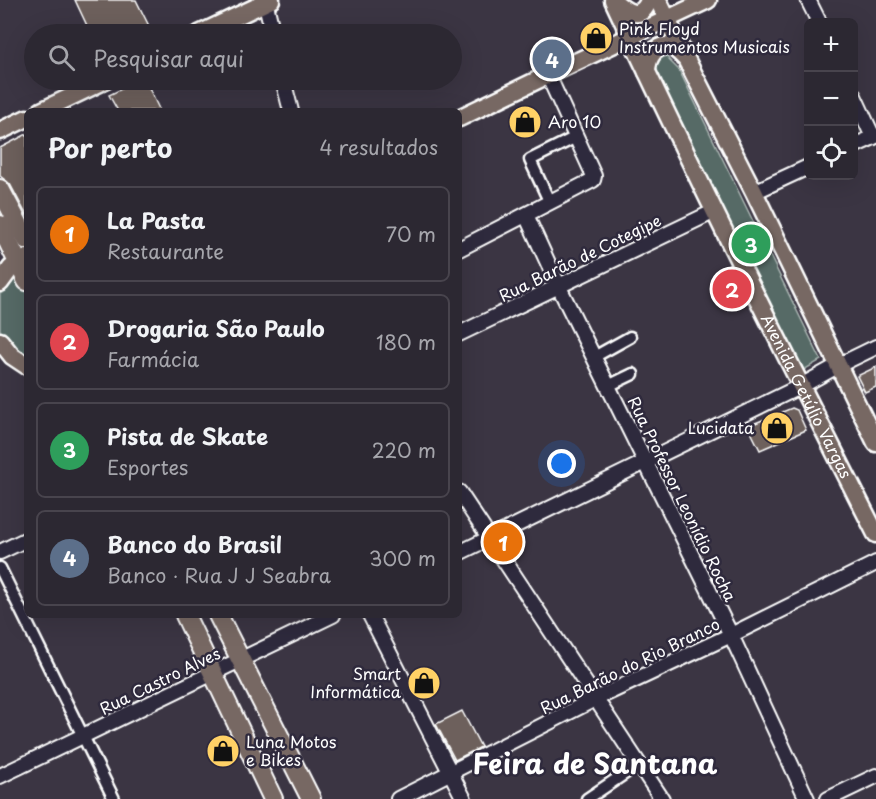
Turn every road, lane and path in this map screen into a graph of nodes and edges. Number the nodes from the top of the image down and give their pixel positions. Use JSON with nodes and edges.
{"nodes":[{"id":1,"x":613,"y":0,"type":"edge"},
{"id":2,"x":649,"y":0,"type":"edge"},
{"id":3,"x":658,"y":0,"type":"edge"},
{"id":4,"x":708,"y":0,"type":"edge"},
{"id":5,"x":808,"y":0,"type":"edge"},
{"id":6,"x":267,"y":1,"type":"edge"},
{"id":7,"x":667,"y":18,"type":"junction"},
{"id":8,"x":817,"y":18,"type":"edge"},
{"id":9,"x":220,"y":24,"type":"edge"},
{"id":10,"x":271,"y":24,"type":"edge"},
{"id":11,"x":630,"y":36,"type":"junction"},
{"id":12,"x":685,"y":57,"type":"junction"},
{"id":13,"x":647,"y":72,"type":"junction"},
{"id":14,"x":548,"y":75,"type":"junction"},
{"id":15,"x":85,"y":90,"type":"edge"},
{"id":16,"x":286,"y":90,"type":"edge"},
{"id":17,"x":858,"y":104,"type":"edge"},
{"id":18,"x":47,"y":108,"type":"edge"},
{"id":19,"x":290,"y":108,"type":"edge"},
{"id":20,"x":462,"y":117,"type":"edge"},
{"id":21,"x":24,"y":119,"type":"edge"},
{"id":22,"x":0,"y":131,"type":"edge"},
{"id":23,"x":576,"y":136,"type":"junction"},
{"id":24,"x":874,"y":137,"type":"edge"},
{"id":25,"x":858,"y":144,"type":"edge"},
{"id":26,"x":804,"y":169,"type":"edge"},
{"id":27,"x":0,"y":189,"type":"edge"},
{"id":28,"x":754,"y":192,"type":"junction"},
{"id":29,"x":550,"y":203,"type":"junction"},
{"id":30,"x":716,"y":211,"type":"junction"},
{"id":31,"x":526,"y":215,"type":"junction"},
{"id":32,"x":0,"y":225,"type":"edge"},
{"id":33,"x":24,"y":234,"type":"edge"},
{"id":34,"x":462,"y":247,"type":"edge"},
{"id":35,"x":23,"y":260,"type":"edge"},
{"id":36,"x":0,"y":283,"type":"edge"},
{"id":37,"x":560,"y":287,"type":"junction"},
{"id":38,"x":462,"y":333,"type":"edge"},
{"id":39,"x":630,"y":337,"type":"dead end"},
{"id":40,"x":0,"y":341,"type":"edge"},
{"id":41,"x":876,"y":347,"type":"edge"},
{"id":42,"x":594,"y":357,"type":"junction"},
{"id":43,"x":24,"y":364,"type":"edge"},
{"id":44,"x":839,"y":365,"type":"junction"},
{"id":45,"x":633,"y":374,"type":"dead end"},
{"id":46,"x":608,"y":386,"type":"junction"},
{"id":47,"x":801,"y":386,"type":"junction"},
{"id":48,"x":876,"y":443,"type":"edge"},
{"id":49,"x":646,"y":462,"type":"junction"},
{"id":50,"x":462,"y":496,"type":"edge"},
{"id":51,"x":876,"y":534,"type":"edge"},
{"id":52,"x":490,"y":537,"type":"junction"},
{"id":53,"x":24,"y":540,"type":"edge"},
{"id":54,"x":462,"y":551,"type":"edge"},
{"id":55,"x":0,"y":552,"type":"edge"},
{"id":56,"x":876,"y":563,"type":"edge"},
{"id":57,"x":0,"y":568,"type":"edge"},
{"id":58,"x":24,"y":617,"type":"edge"},
{"id":59,"x":25,"y":618,"type":"edge"},
{"id":60,"x":186,"y":618,"type":"edge"},
{"id":61,"x":220,"y":618,"type":"edge"},
{"id":62,"x":327,"y":618,"type":"edge"},
{"id":63,"x":372,"y":618,"type":"edge"},
{"id":64,"x":731,"y":635,"type":"junction"},
{"id":65,"x":241,"y":660,"type":"junction"},
{"id":66,"x":213,"y":674,"type":"junction"},
{"id":67,"x":596,"y":699,"type":"junction"},
{"id":68,"x":83,"y":737,"type":"junction"},
{"id":69,"x":639,"y":764,"type":"junction"},
{"id":70,"x":450,"y":773,"type":"junction"},
{"id":71,"x":0,"y":776,"type":"edge"},
{"id":72,"x":876,"y":776,"type":"edge"},
{"id":73,"x":114,"y":799,"type":"edge"},
{"id":74,"x":273,"y":799,"type":"edge"},
{"id":75,"x":312,"y":799,"type":"edge"},
{"id":76,"x":398,"y":799,"type":"edge"},
{"id":77,"x":464,"y":799,"type":"edge"},
{"id":78,"x":587,"y":799,"type":"edge"},
{"id":79,"x":662,"y":799,"type":"edge"},
{"id":80,"x":807,"y":799,"type":"edge"},
{"id":81,"x":828,"y":799,"type":"edge"}],
"edges":[{"from":1,"to":2,"type":"main road"},
{"from":1,"to":11,"type":"main road","name":"Avenida Getúlio Vargas"},
{"from":3,"to":7,"type":"main road"},
{"from":4,"to":7,"type":"main road"},
{"from":5,"to":8,"type":"street"},
{"from":6,"to":9,"type":"main road"},
{"from":6,"to":10,"type":"street"},
{"from":7,"to":11,"type":"main road"},
{"from":7,"to":12,"type":"main road"},
{"from":11,"to":13,"type":"main road","name":"Avenida Getúlio Vargas"},
{"from":11,"to":14,"type":"main road"},
{"from":12,"to":13,"type":"main road"},
{"from":12,"to":28,"type":"main road"},
{"from":13,"to":30,"type":"main road","name":"Avenida Getúlio Vargas"},
{"from":14,"to":20,"type":"main road"},
{"from":14,"to":23,"type":"street"},
{"from":15,"to":18,"type":"main road"},
{"from":16,"to":19,"type":"street"},
{"from":17,"to":24,"type":"street"},
{"from":21,"to":22,"type":"main road"},
{"from":23,"to":29,"type":"street"},
{"from":23,"to":29,"type":"street"},
{"from":24,"to":25,"type":"street"},
{"from":26,"to":28,"type":"street"},
{"from":27,"to":33,"type":"highway"},
{"from":28,"to":44,"type":"main road"},
{"from":29,"to":31,"type":"street"},
{"from":30,"to":37,"type":"street","name":"Rua Barão de Cotegipe"},
{"from":30,"to":47,"type":"main road","name":"Avenida Getúlio Vargas"},
{"from":31,"to":34,"type":"street"},
{"from":31,"to":37,"type":"street","name":"Rua Professor Leonídio Rocha"},
{"from":32,"to":35,"type":"highway"},
{"from":35,"to":36,"type":"main road"},
{"from":37,"to":38,"type":"street","name":"Rua Barão de Cotegipe"},
{"from":37,"to":42,"type":"street","name":"Rua Professor Leonídio Rocha"},
{"from":39,"to":42,"type":"street"},
{"from":40,"to":43,"type":"main road"},
{"from":41,"to":44,"type":"street"},
{"from":42,"to":46,"type":"street","name":"Rua Professor Leonídio Rocha"},
{"from":44,"to":47,"type":"street"},
{"from":44,"to":48,"type":"main road"},
{"from":45,"to":46,"type":"street"},
{"from":46,"to":49,"type":"street","name":"Rua Professor Leonídio Rocha"},
{"from":47,"to":49,"type":"street"},
{"from":47,"to":51,"type":"main road","name":"Avenida Getúlio Vargas"},
{"from":49,"to":52,"type":"street"},
{"from":49,"to":64,"type":"street","name":"Rua Professor Leonídio Rocha"},
{"from":50,"to":52,"type":"street"},
{"from":52,"to":54,"type":"street"},
{"from":52,"to":67,"type":"street"},
{"from":53,"to":55,"type":"street"},
{"from":56,"to":64,"type":"street","name":"Rua Barão do Rio Branco"},
{"from":57,"to":58,"type":"street"},
{"from":59,"to":68,"type":"street"},
{"from":60,"to":66,"type":"highway"},
{"from":61,"to":65,"type":"highway"},
{"from":62,"to":65,"type":"street","name":"Rua Castro Alves"},
{"from":63,"to":70,"type":"street"},
{"from":64,"to":67,"type":"street","name":"Rua Barão do Rio Branco"},
{"from":64,"to":80,"type":"street","name":"Rua Professor Leonídio Rocha"},
{"from":65,"to":66,"type":"street","name":"Rua Castro Alves"},
{"from":65,"to":75,"type":"highway"},
{"from":66,"to":68,"type":"street","name":"Rua Castro Alves"},
{"from":66,"to":74,"type":"highway"},
{"from":67,"to":69,"type":"street"},
{"from":67,"to":70,"type":"street","name":"Rua Barão do Rio Branco"},
{"from":68,"to":71,"type":"street","name":"Rua Castro Alves"},
{"from":68,"to":73,"type":"street"},
{"from":69,"to":78,"type":"street"},
{"from":69,"to":79,"type":"street"},
{"from":70,"to":76,"type":"street","name":"Rua Barão do Rio Branco"},
{"from":70,"to":77,"type":"street"},
{"from":72,"to":81,"type":"street"}]}
